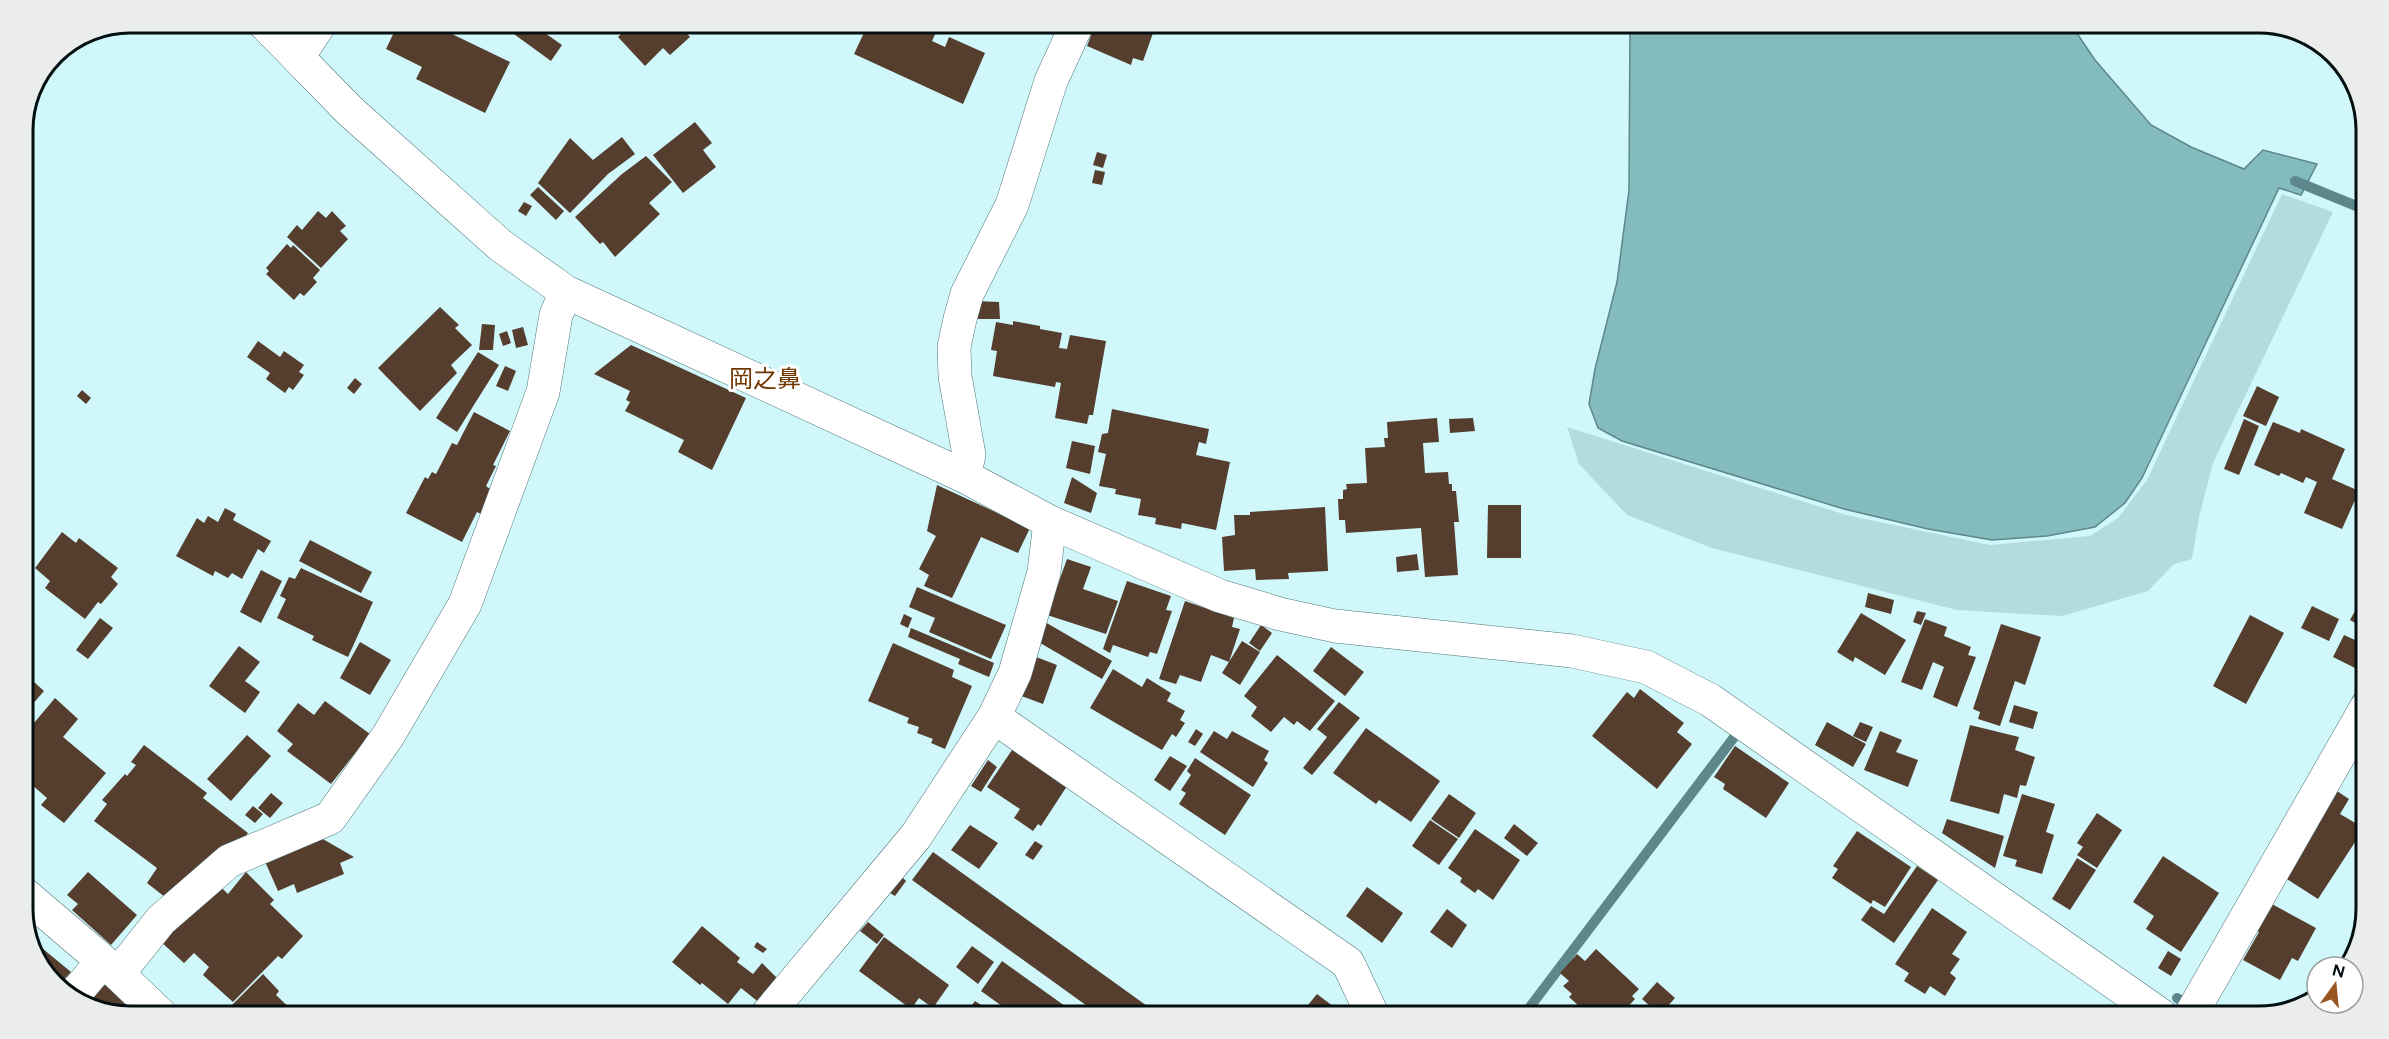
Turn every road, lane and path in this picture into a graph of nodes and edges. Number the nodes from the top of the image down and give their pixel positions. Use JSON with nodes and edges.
{"nodes":[{"id":1,"x":274,"y":33,"type":"edge"},
{"id":2,"x":313,"y":33,"type":"edge"},
{"id":3,"x":1073,"y":33,"type":"edge"},
{"id":4,"x":297,"y":57,"type":"junction"},
{"id":5,"x":566,"y":292,"type":"junction"},
{"id":6,"x":964,"y":476,"type":"junction"},
{"id":7,"x":1050,"y":522,"type":"junction"},
{"id":8,"x":994,"y":717,"type":"junction"},
{"id":9,"x":2356,"y":726,"type":"edge"},
{"id":10,"x":33,"y":902,"type":"edge"},
{"id":11,"x":110,"y":968,"type":"junction"},
{"id":12,"x":79,"y":991,"type":"edge"},
{"id":13,"x":150,"y":1006,"type":"edge"},
{"id":14,"x":775,"y":1006,"type":"edge"},
{"id":15,"x":1368,"y":1006,"type":"edge"},
{"id":16,"x":2146,"y":1006,"type":"edge"},
{"id":17,"x":2196,"y":1006,"type":"edge"}],
"edges":[{"from":1,"to":4,"type":"street"},
{"from":2,"to":4,"type":"street"},
{"from":3,"to":6,"type":"street"},
{"from":4,"to":5,"type":"street"},
{"from":5,"to":6,"type":"street"},
{"from":5,"to":11,"type":"street"},
{"from":6,"to":7,"type":"street"},
{"from":7,"to":8,"type":"street"},
{"from":7,"to":16,"type":"street"},
{"from":8,"to":14,"type":"street"},
{"from":8,"to":15,"type":"street"},
{"from":9,"to":17,"type":"street"},
{"from":10,"to":11,"type":"street"},
{"from":11,"to":12,"type":"street"},
{"from":11,"to":13,"type":"street"}]}
